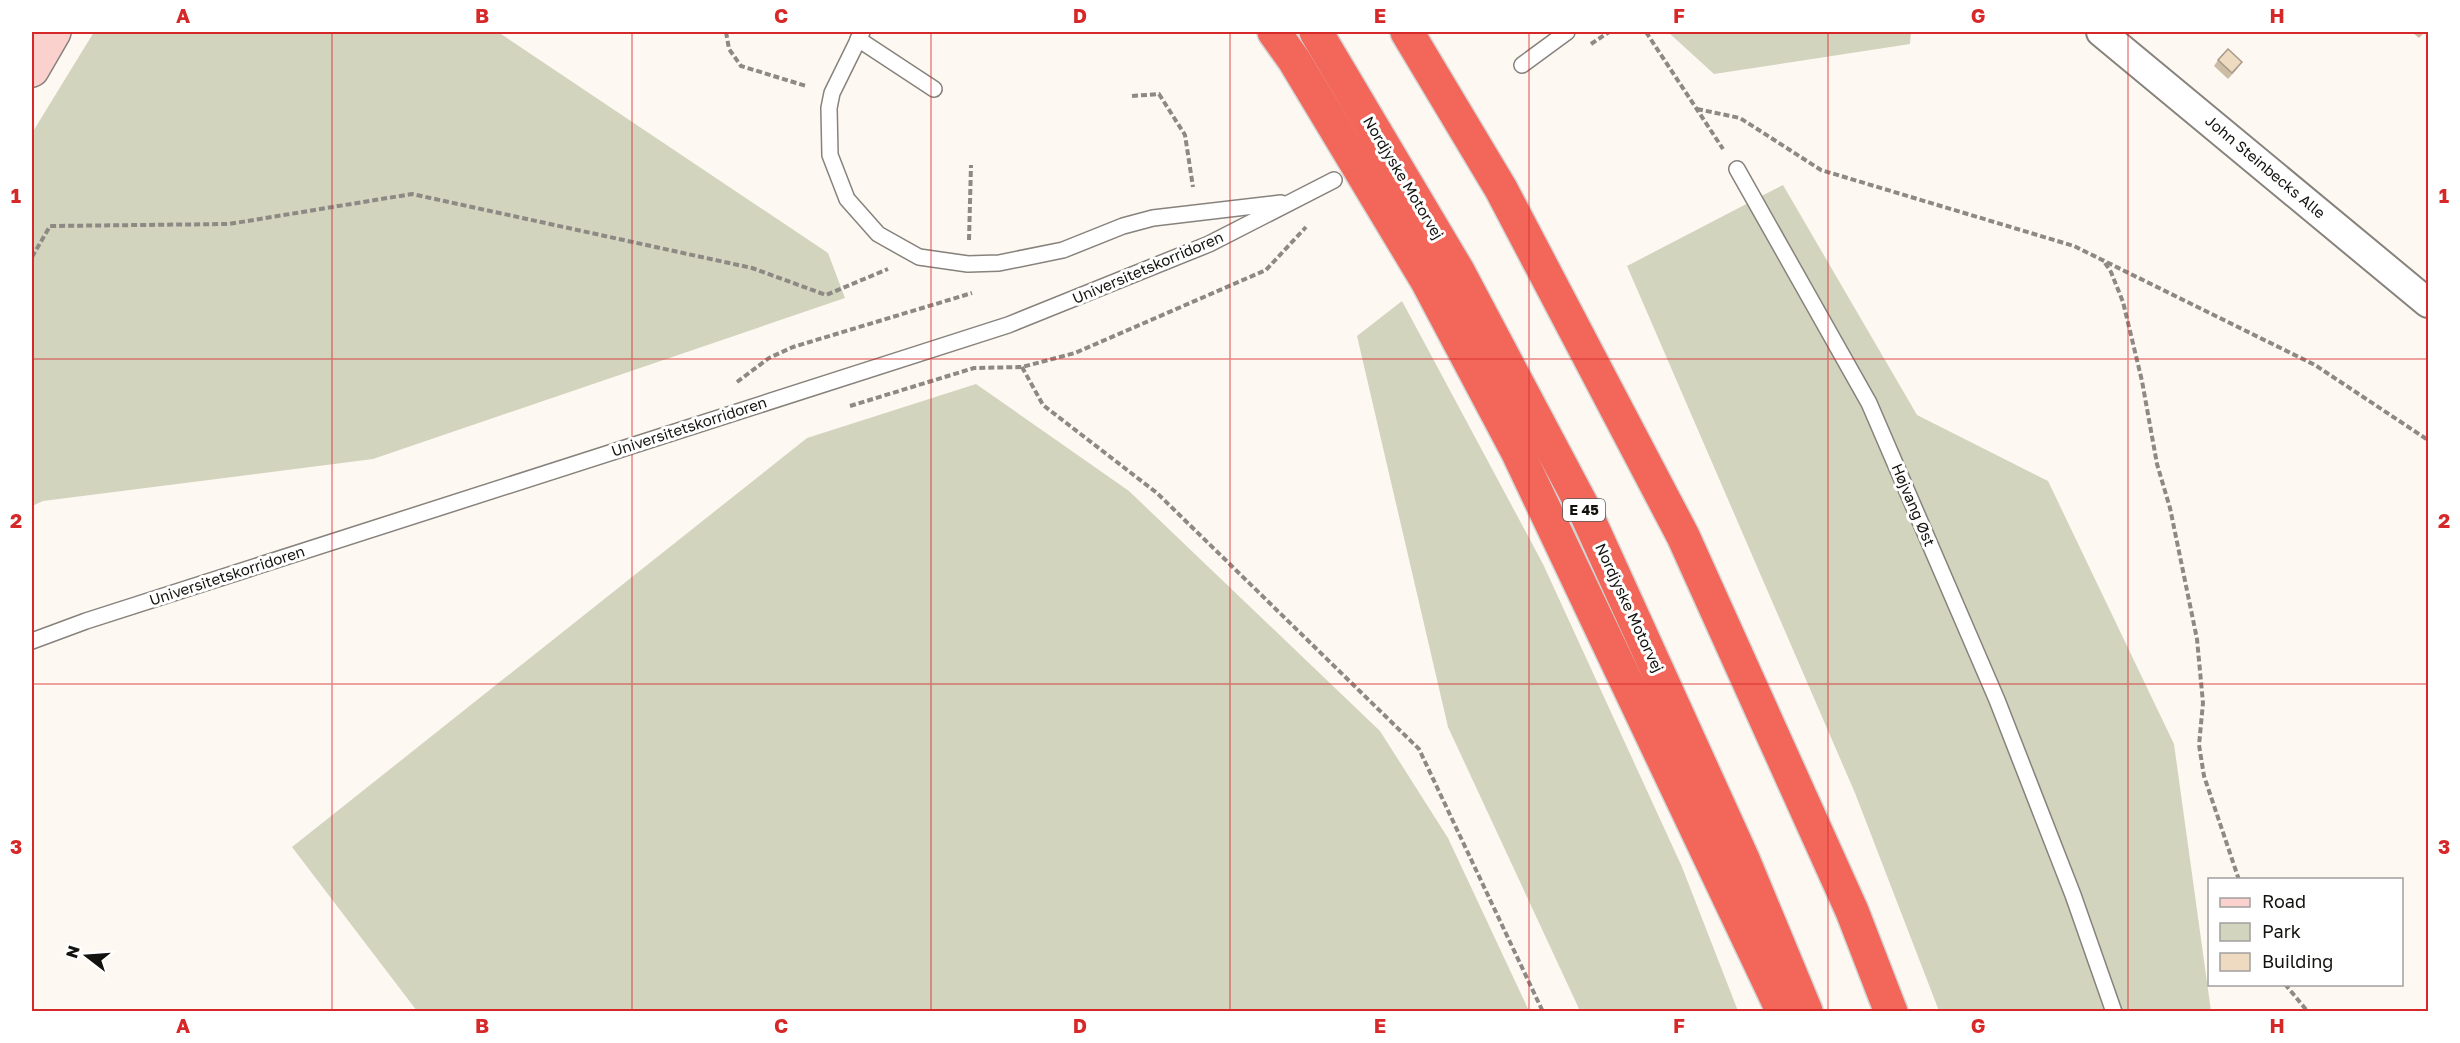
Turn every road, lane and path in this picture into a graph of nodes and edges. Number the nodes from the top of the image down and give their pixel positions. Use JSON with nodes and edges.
{"nodes":[{"id":1,"x":54,"y":32,"type":"edge"},
{"id":2,"x":726,"y":32,"type":"edge"},
{"id":3,"x":1274,"y":32,"type":"edge"},
{"id":4,"x":1316,"y":32,"type":"edge"},
{"id":5,"x":1407,"y":32,"type":"edge"},
{"id":6,"x":1567,"y":32,"type":"edge"},
{"id":7,"x":1646,"y":32,"type":"edge"},
{"id":8,"x":2101,"y":32,"type":"edge"},
{"id":9,"x":860,"y":35,"type":"edge"},
{"id":10,"x":1522,"y":65,"type":"dead end"},
{"id":11,"x":32,"y":70,"type":"edge"},
{"id":12,"x":934,"y":89,"type":"dead end"},
{"id":13,"x":832,"y":93,"type":"junction"},
{"id":14,"x":1132,"y":96,"type":"dead end"},
{"id":15,"x":1697,"y":109,"type":"junction"},
{"id":16,"x":971,"y":165,"type":"dead end"},
{"id":17,"x":1737,"y":169,"type":"joint"},
{"id":18,"x":1334,"y":180,"type":"dead end"},
{"id":19,"x":1293,"y":201,"type":"junction"},
{"id":20,"x":1197,"y":213,"type":"junction"},
{"id":21,"x":1311,"y":224,"type":"dead end"},
{"id":22,"x":32,"y":257,"type":"edge"},
{"id":23,"x":919,"y":257,"type":"junction"},
{"id":24,"x":2104,"y":261,"type":"junction"},
{"id":25,"x":968,"y":264,"type":"junction"},
{"id":26,"x":974,"y":292,"type":"dead end"},
{"id":27,"x":2428,"y":303,"type":"edge"},
{"id":28,"x":1022,"y":367,"type":"junction"},
{"id":29,"x":729,"y":385,"type":"dead end"},
{"id":30,"x":849,"y":407,"type":"dead end"},
{"id":31,"x":2428,"y":440,"type":"edge"},
{"id":32,"x":32,"y":641,"type":"edge"},
{"id":33,"x":2239,"y":878,"type":"edge"},
{"id":34,"x":2287,"y":986,"type":"edge"},
{"id":35,"x":1543,"y":1011,"type":"edge"},
{"id":36,"x":1783,"y":1011,"type":"edge"},
{"id":37,"x":1806,"y":1011,"type":"edge"},
{"id":38,"x":1891,"y":1011,"type":"edge"},
{"id":39,"x":2114,"y":1011,"type":"edge"},
{"id":40,"x":2308,"y":1011,"type":"edge"}],
"edges":[{"from":1,"to":11,"type":"main road"},
{"from":2,"to":13,"type":"path"},
{"from":3,"to":36,"type":"highway"},
{"from":4,"to":37,"type":"highway","name":"Nordjyske Motorvej","number":"E 45"},
{"from":5,"to":38,"type":"highway"},
{"from":6,"to":10,"type":"lane"},
{"from":7,"to":15,"type":"path"},
{"from":8,"to":27,"type":"street","name":"John Steinbecks Alle"},
{"from":9,"to":12,"type":"lane"},
{"from":9,"to":13,"type":"lane"},
{"from":13,"to":23,"type":"lane"},
{"from":14,"to":20,"type":"path"},
{"from":15,"to":17,"type":"path"},
{"from":15,"to":24,"type":"path"},
{"from":16,"to":25,"type":"path"},
{"from":17,"to":39,"type":"lane","name":"Højvang Øst"},
{"from":18,"to":19,"type":"lane","name":"Universitetskorridoren"},
{"from":19,"to":20,"type":"lane"},
{"from":19,"to":32,"type":"lane","name":"Universitetskorridoren"},
{"from":20,"to":25,"type":"lane"},
{"from":21,"to":28,"type":"path"},
{"from":22,"to":23,"type":"path"},
{"from":23,"to":25,"type":"lane"},
{"from":24,"to":31,"type":"path"},
{"from":24,"to":33,"type":"path"},
{"from":26,"to":29,"type":"path"},
{"from":28,"to":30,"type":"path"},
{"from":28,"to":35,"type":"path"},
{"from":34,"to":40,"type":"path"}]}
